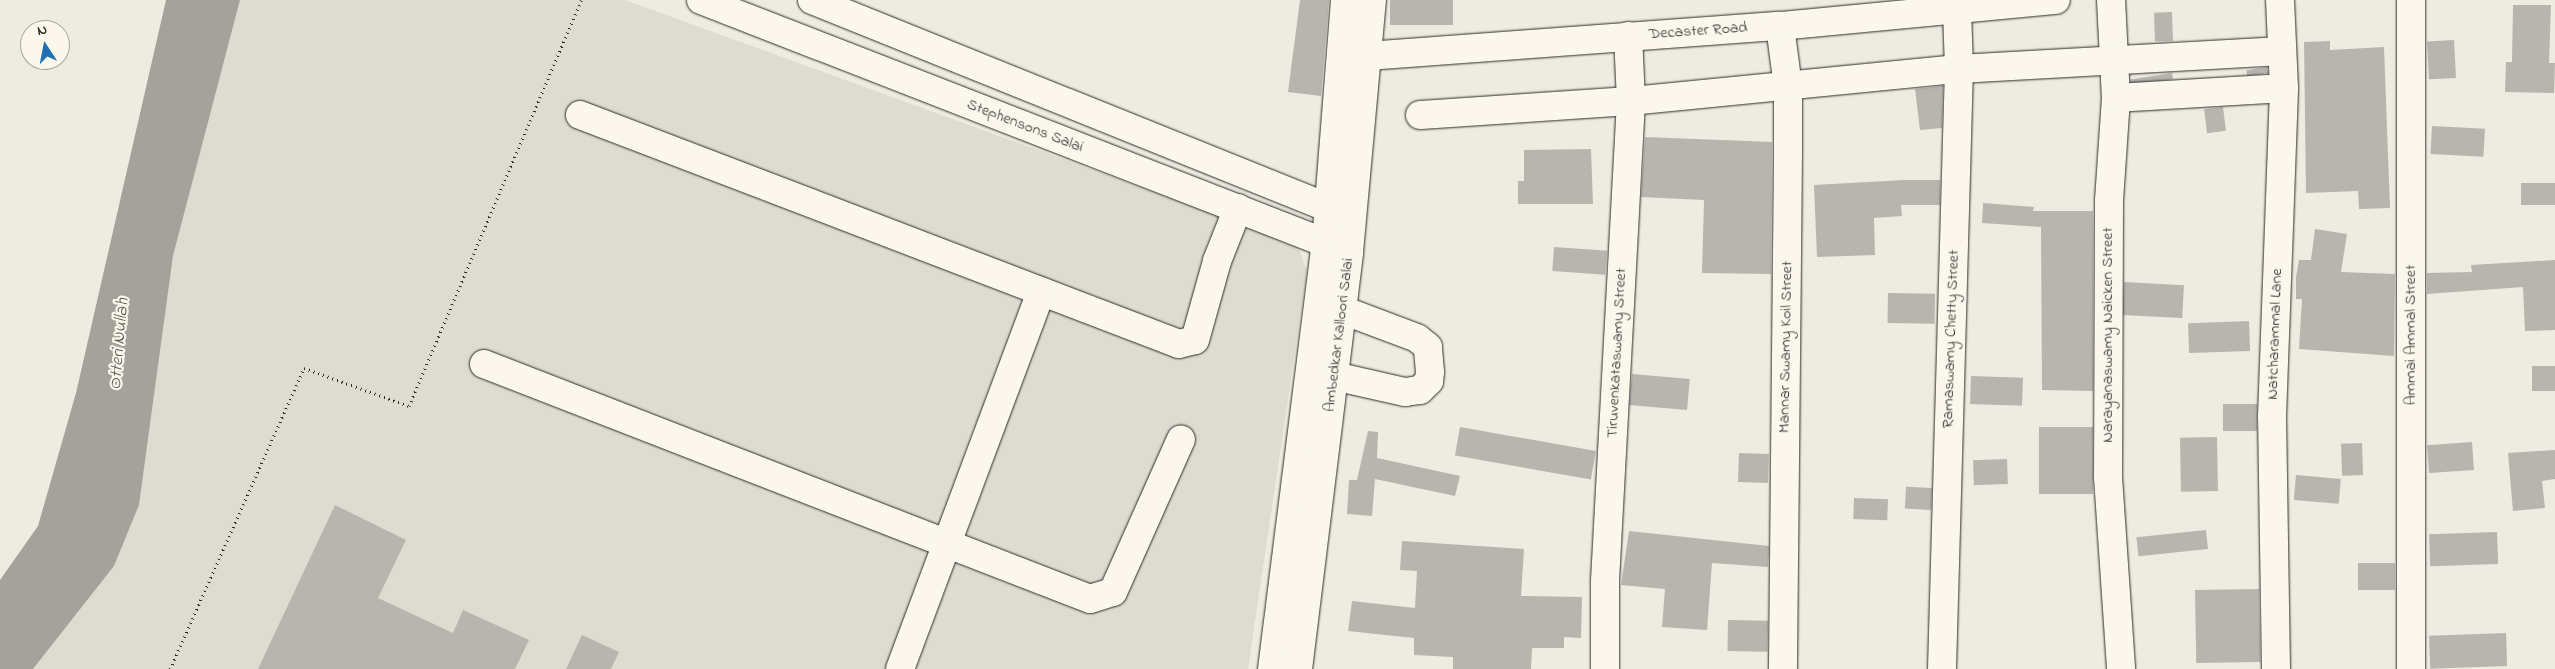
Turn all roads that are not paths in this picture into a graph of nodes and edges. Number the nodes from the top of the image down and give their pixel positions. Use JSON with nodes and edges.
{"nodes":[{"id":1,"x":701,"y":0,"type":"edge"},
{"id":2,"x":812,"y":0,"type":"edge"},
{"id":3,"x":1345,"y":0,"type":"edge"},
{"id":4,"x":1372,"y":0,"type":"edge"},
{"id":5,"x":2056,"y":0,"type":"edge"},
{"id":6,"x":2111,"y":0,"type":"edge"},
{"id":7,"x":2280,"y":0,"type":"edge"},
{"id":8,"x":2411,"y":0,"type":"edge"},
{"id":9,"x":1957,"y":9,"type":"junction"},
{"id":10,"x":1780,"y":26,"type":"junction"},
{"id":11,"x":1628,"y":36,"type":"junction"},
{"id":12,"x":1340,"y":50,"type":"junction"},
{"id":13,"x":2281,"y":51,"type":"junction"},
{"id":14,"x":1367,"y":56,"type":"junction"},
{"id":15,"x":2116,"y":60,"type":"junction"},
{"id":16,"x":1959,"y":68,"type":"junction"},
{"id":17,"x":1788,"y":87,"type":"junction"},
{"id":18,"x":2284,"y":88,"type":"junction"},
{"id":19,"x":2116,"y":98,"type":"junction"},
{"id":20,"x":1631,"y":101,"type":"junction"},
{"id":21,"x":580,"y":115,"type":"dead end"},
{"id":22,"x":1420,"y":115,"type":"dead end"},
{"id":23,"x":1238,"y":208,"type":"junction"},
{"id":24,"x":1340,"y":209,"type":"junction"},
{"id":25,"x":1338,"y":247,"type":"junction"},
{"id":26,"x":1041,"y":291,"type":"junction"},
{"id":27,"x":1342,"y":310,"type":"junction"},
{"id":28,"x":484,"y":364,"type":"dead end"},
{"id":29,"x":1334,"y":376,"type":"junction"},
{"id":30,"x":1181,"y":439,"type":"dead end"},
{"id":31,"x":946,"y":545,"type":"junction"},
{"id":32,"x":900,"y":669,"type":"edge"},
{"id":33,"x":1272,"y":669,"type":"edge"},
{"id":34,"x":1298,"y":669,"type":"edge"},
{"id":35,"x":1605,"y":669,"type":"edge"},
{"id":36,"x":1783,"y":669,"type":"edge"},
{"id":37,"x":1942,"y":669,"type":"edge"},
{"id":38,"x":2121,"y":669,"type":"edge"},
{"id":39,"x":2276,"y":669,"type":"edge"},
{"id":40,"x":2411,"y":669,"type":"edge"}],
"edges":[{"from":1,"to":23,"type":"street","name":"Stephensons Salai"},
{"from":2,"to":24,"type":"street"},
{"from":3,"to":12,"type":"street","name":"Ambedkar Kalloori Salai"},
{"from":4,"to":14,"type":"street","name":"Ambedkar Kalloori Salai"},
{"from":5,"to":9,"type":"street","name":"Decaster Road"},
{"from":6,"to":15,"type":"street","name":"Narayanaswamy Naicken Street"},
{"from":7,"to":13,"type":"street","name":"Natcharammal Lane"},
{"from":8,"to":40,"type":"street","name":"Ammai Ammal Street"},
{"from":9,"to":10,"type":"street","name":"Decaster Road"},
{"from":9,"to":16,"type":"street","name":"Ramaswamy Chetty Street"},
{"from":10,"to":11,"type":"street","name":"Decaster Road"},
{"from":10,"to":17,"type":"street","name":"Mannar Swamy Koil Street"},
{"from":11,"to":14,"type":"street","name":"Decaster Road"},
{"from":11,"to":20,"type":"street","name":"Tiruvenkataswamy Street"},
{"from":12,"to":14,"type":"street","name":"Decaster Road"},
{"from":12,"to":24,"type":"street","name":"Ambedkar Kalloori Salai"},
{"from":13,"to":15,"type":"street"},
{"from":13,"to":18,"type":"street","name":"Natcharammal Lane"},
{"from":14,"to":24,"type":"street","name":"Ambedkar Kalloori Salai"},
{"from":15,"to":16,"type":"street"},
{"from":15,"to":19,"type":"street","name":"Narayanaswamy Naicken Street"},
{"from":16,"to":17,"type":"street"},
{"from":16,"to":37,"type":"street","name":"Ramaswamy Chetty Street"},
{"from":17,"to":20,"type":"street"},
{"from":17,"to":36,"type":"street","name":"Mannar Swamy Koil Street"},
{"from":18,"to":19,"type":"street"},
{"from":18,"to":39,"type":"street","name":"Natcharammal Lane"},
{"from":19,"to":38,"type":"street","name":"Narayanaswamy Naicken Street"},
{"from":20,"to":22,"type":"street"},
{"from":20,"to":35,"type":"street","name":"Tiruvenkataswamy Street"},
{"from":21,"to":26,"type":"street"},
{"from":23,"to":25,"type":"street","name":"Stephensons Salai"},
{"from":23,"to":26,"type":"street"},
{"from":24,"to":25,"type":"street","name":"Ambedkar Kalloori Salai"},
{"from":25,"to":27,"type":"street","name":"Ambedkar Kalloori Salai"},
{"from":25,"to":33,"type":"street","name":"Ambedkar Kalloori Salai"},
{"from":26,"to":31,"type":"street"},
{"from":27,"to":29,"type":"street","name":"Ambedkar Kalloori Salai"},
{"from":27,"to":29,"type":"street"},
{"from":28,"to":31,"type":"street"},
{"from":29,"to":34,"type":"street","name":"Ambedkar Kalloori Salai"},
{"from":30,"to":31,"type":"street"},
{"from":31,"to":32,"type":"street"}]}
